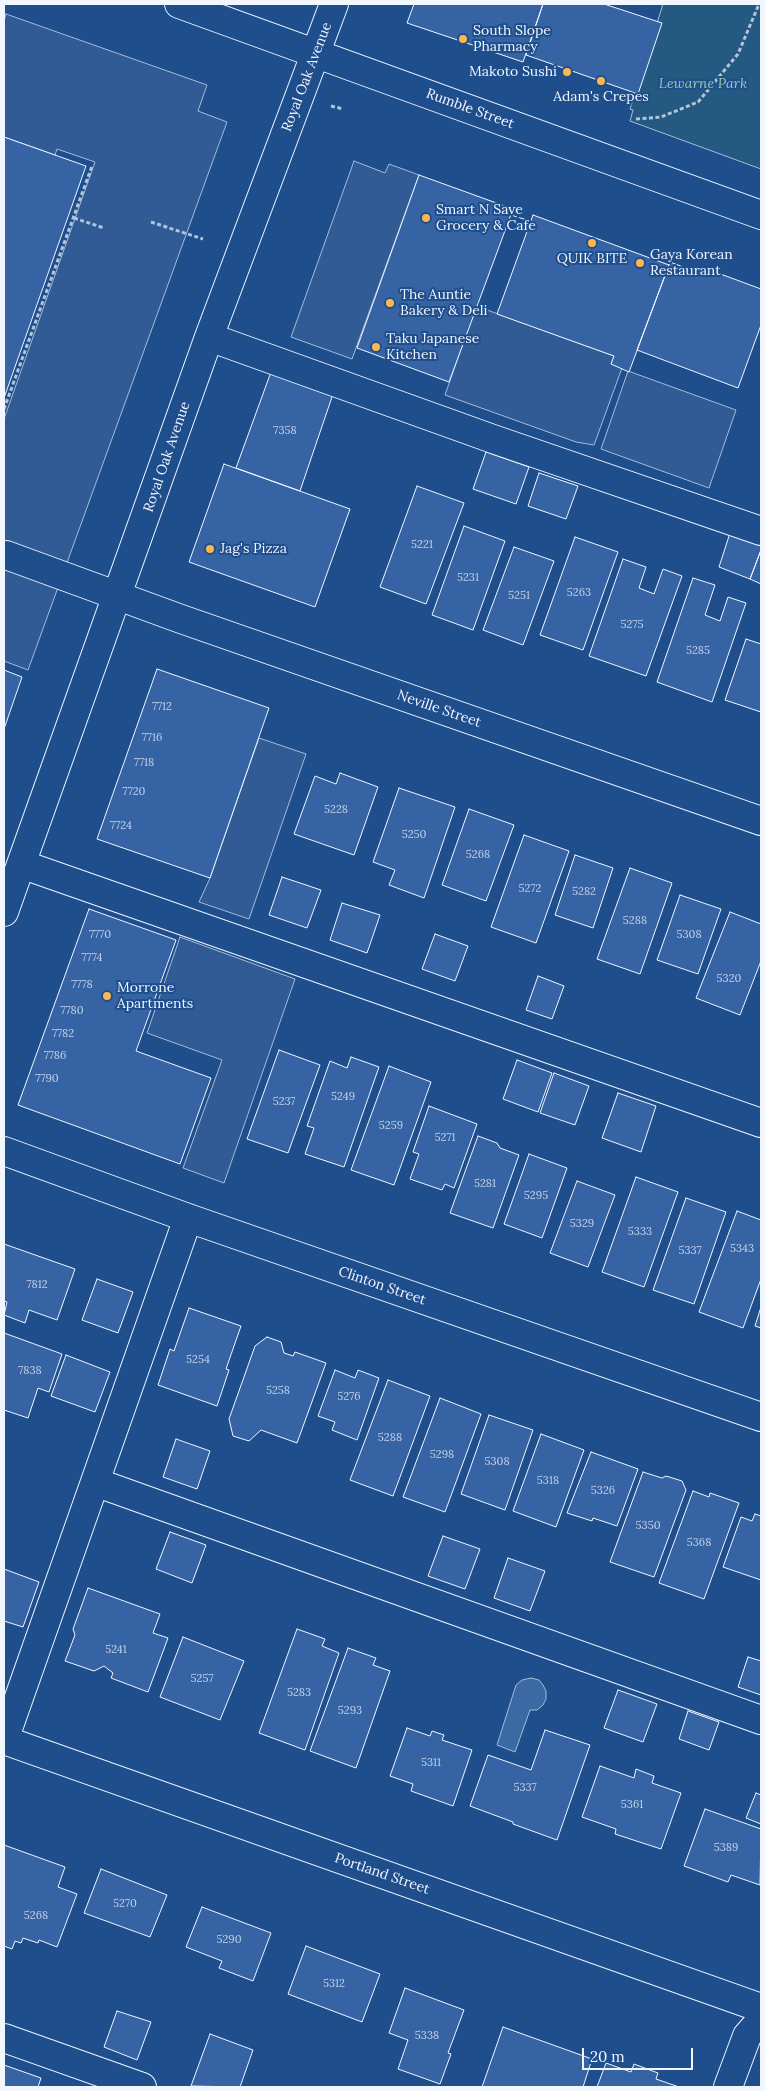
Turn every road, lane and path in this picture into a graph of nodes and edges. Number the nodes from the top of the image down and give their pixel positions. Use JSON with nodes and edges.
{"nodes":[{"id":1,"x":179,"y":4,"type":"edge"},
{"id":2,"x":334,"y":4,"type":"edge"},
{"id":3,"x":759,"y":4,"type":"edge"},
{"id":4,"x":316,"y":53,"type":"junction"},
{"id":5,"x":636,"y":118,"type":"dead end"},
{"id":6,"x":92,"y":166,"type":"dead end"},
{"id":7,"x":761,"y":215,"type":"edge"},
{"id":8,"x":74,"y":218,"type":"junction"},
{"id":9,"x":152,"y":222,"type":"dead end"},
{"id":10,"x":104,"y":228,"type":"dead end"},
{"id":11,"x":203,"y":239,"type":"dead end"},
{"id":12,"x":209,"y":337,"type":"junction"},
{"id":13,"x":4,"y":409,"type":"edge"},
{"id":14,"x":761,"y":531,"type":"edge"},
{"id":15,"x":6,"y":555,"type":"dead end"},
{"id":16,"x":118,"y":596,"type":"junction"},
{"id":17,"x":761,"y":821,"type":"edge"},
{"id":18,"x":21,"y":864,"type":"junction"},
{"id":19,"x":4,"y":912,"type":"edge"},
{"id":20,"x":761,"y":1123,"type":"edge"},
{"id":21,"x":4,"y":1151,"type":"edge"},
{"id":22,"x":188,"y":1218,"type":"junction"},
{"id":23,"x":761,"y":1417,"type":"edge"},
{"id":24,"x":95,"y":1482,"type":"junction"},
{"id":25,"x":761,"y":1720,"type":"edge"},
{"id":26,"x":4,"y":1740,"type":"edge"},
{"id":27,"x":761,"y":2008,"type":"edge"},
{"id":28,"x":761,"y":2020,"type":"edge"},
{"id":29,"x":4,"y":2038,"type":"edge"},
{"id":30,"x":142,"y":2087,"type":"edge"},
{"id":31,"x":728,"y":2087,"type":"edge"}],
"edges":[{"from":1,"to":4,"type":"street","name":"Rumble Street"},
{"from":2,"to":4,"type":"street","name":"Royal Oak Avenue"},
{"from":3,"to":5,"type":"path"},
{"from":4,"to":7,"type":"street","name":"Rumble Street"},
{"from":4,"to":12,"type":"street","name":"Royal Oak Avenue"},
{"from":6,"to":8,"type":"path"},
{"from":8,"to":10,"type":"path"},
{"from":8,"to":13,"type":"path"},
{"from":9,"to":11,"type":"path"},
{"from":12,"to":14,"type":"street"},
{"from":12,"to":16,"type":"street","name":"Royal Oak Avenue"},
{"from":15,"to":16,"type":"street","name":"Neville Street"},
{"from":16,"to":17,"type":"street","name":"Neville Street"},
{"from":16,"to":18,"type":"street","name":"Royal Oak Avenue"},
{"from":18,"to":19,"type":"street","name":"Royal Oak Avenue"},
{"from":18,"to":20,"type":"street"},
{"from":21,"to":22,"type":"street","name":"Clinton Street"},
{"from":22,"to":23,"type":"street","name":"Clinton Street"},
{"from":22,"to":24,"type":"street"},
{"from":24,"to":25,"type":"street"},
{"from":24,"to":26,"type":"street"},
{"from":26,"to":27,"type":"street","name":"Portland Street"},
{"from":28,"to":31,"type":"street"},
{"from":29,"to":30,"type":"street"}]}
